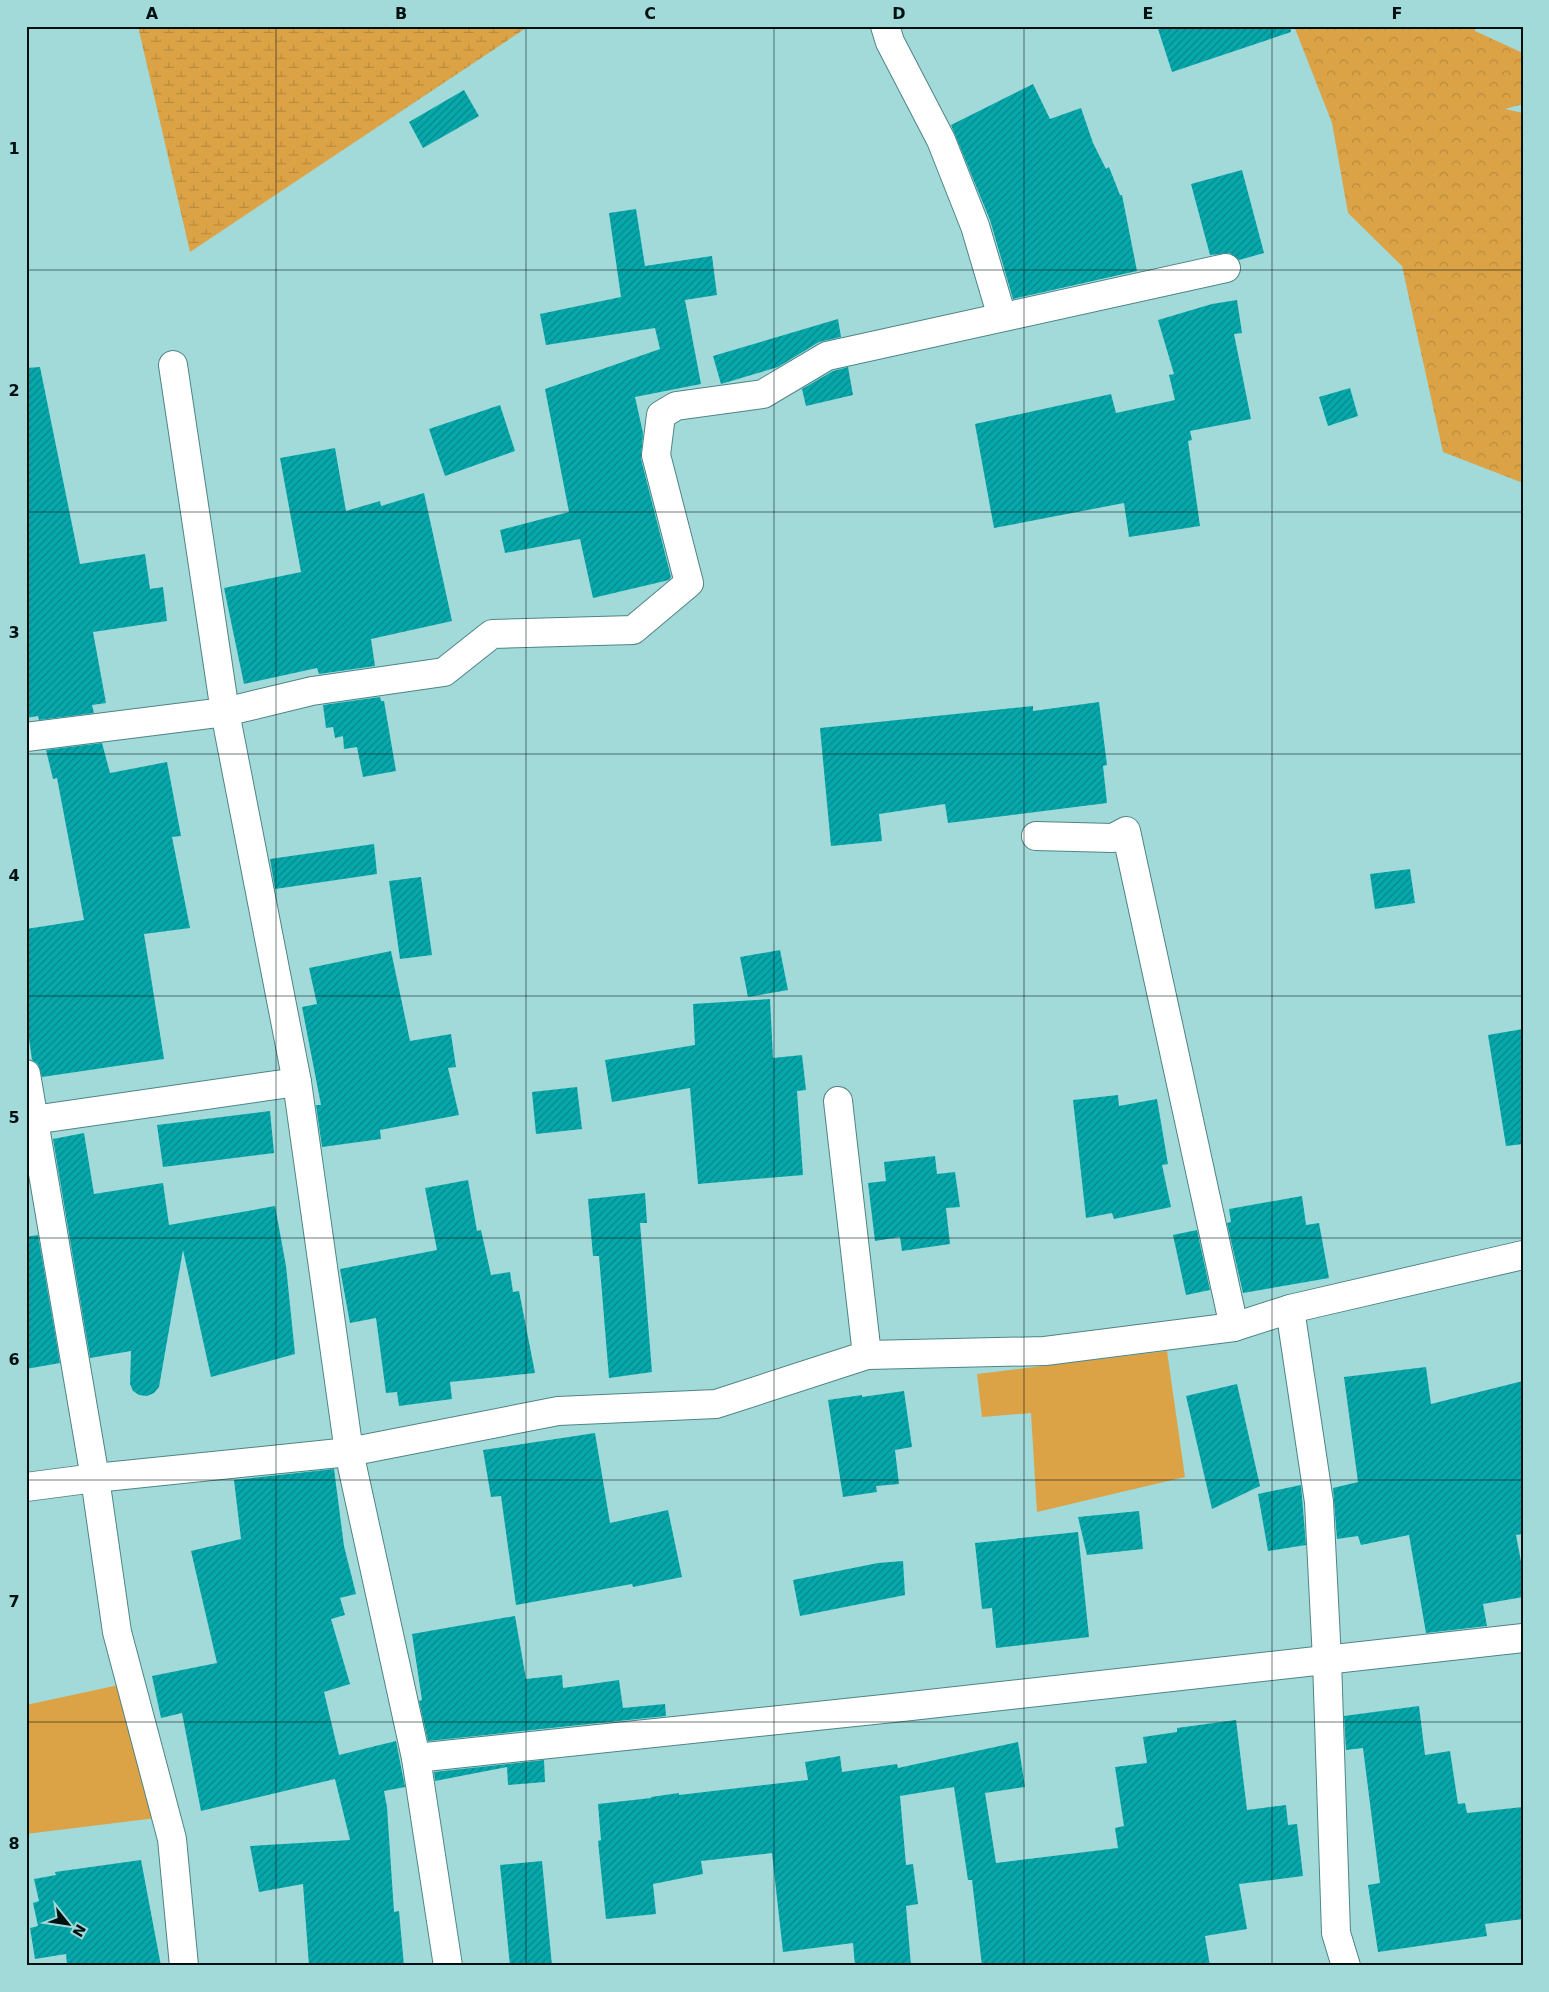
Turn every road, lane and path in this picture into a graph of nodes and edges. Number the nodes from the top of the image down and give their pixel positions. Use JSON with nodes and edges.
{"nodes":[{"id":1,"x":885,"y":26,"type":"edge"},
{"id":2,"x":1226,"y":268,"type":"dead end"},
{"id":3,"x":1002,"y":317,"type":"junction"},
{"id":4,"x":173,"y":366,"type":"dead end"},
{"id":5,"x":225,"y":712,"type":"junction"},
{"id":6,"x":26,"y":737,"type":"edge"},
{"id":7,"x":1036,"y":836,"type":"dead end"},
{"id":8,"x":26,"y":1074,"type":"edge"},
{"id":9,"x":296,"y":1082,"type":"junction"},
{"id":10,"x":838,"y":1102,"type":"dead end"},
{"id":11,"x":31,"y":1120,"type":"edge"},
{"id":12,"x":1523,"y":1255,"type":"edge"},
{"id":13,"x":1290,"y":1309,"type":"junction"},
{"id":14,"x":1234,"y":1327,"type":"junction"},
{"id":15,"x":867,"y":1355,"type":"junction"},
{"id":16,"x":349,"y":1452,"type":"junction"},
{"id":17,"x":95,"y":1478,"type":"junction"},
{"id":18,"x":26,"y":1487,"type":"edge"},
{"id":19,"x":1523,"y":1638,"type":"edge"},
{"id":20,"x":1327,"y":1660,"type":"junction"},
{"id":21,"x":416,"y":1758,"type":"junction"},
{"id":22,"x":184,"y":1966,"type":"edge"},
{"id":23,"x":448,"y":1966,"type":"edge"},
{"id":24,"x":1346,"y":1966,"type":"edge"}],
"edges":[{"from":1,"to":3,"type":"street"},
{"from":2,"to":3,"type":"street"},
{"from":3,"to":5,"type":"street"},
{"from":4,"to":5,"type":"street"},
{"from":5,"to":6,"type":"street"},
{"from":5,"to":9,"type":"street"},
{"from":7,"to":14,"type":"street"},
{"from":8,"to":11,"type":"street"},
{"from":9,"to":11,"type":"street"},
{"from":9,"to":16,"type":"street"},
{"from":10,"to":15,"type":"street"},
{"from":11,"to":17,"type":"street"},
{"from":12,"to":13,"type":"street"},
{"from":13,"to":14,"type":"street"},
{"from":13,"to":20,"type":"street"},
{"from":14,"to":15,"type":"street"},
{"from":15,"to":16,"type":"street"},
{"from":16,"to":17,"type":"street"},
{"from":16,"to":21,"type":"street"},
{"from":17,"to":18,"type":"street"},
{"from":17,"to":22,"type":"street"},
{"from":19,"to":20,"type":"street"},
{"from":20,"to":21,"type":"street"},
{"from":20,"to":24,"type":"street"},
{"from":21,"to":23,"type":"street"}]}
